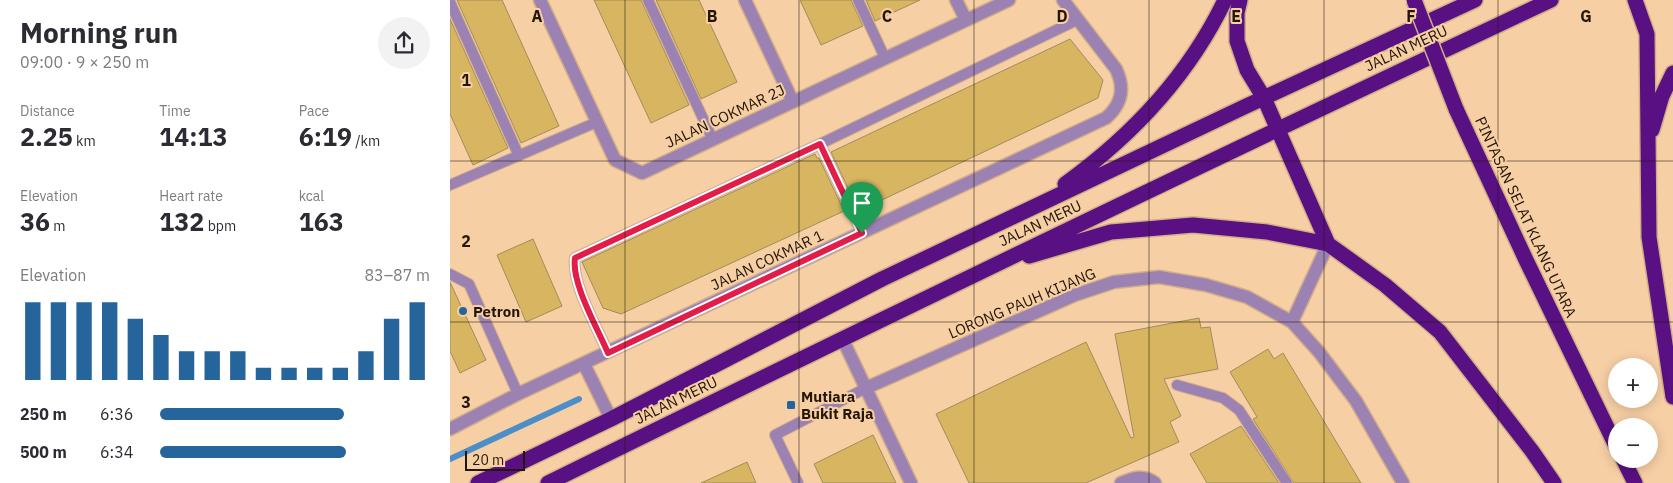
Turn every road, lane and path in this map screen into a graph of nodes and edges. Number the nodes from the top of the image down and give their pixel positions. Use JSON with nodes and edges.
{"nodes":[{"id":1,"x":540,"y":0,"type":"edge"},
{"id":2,"x":648,"y":0,"type":"edge"},
{"id":3,"x":745,"y":0,"type":"edge"},
{"id":4,"x":858,"y":0,"type":"edge"},
{"id":5,"x":956,"y":0,"type":"edge"},
{"id":6,"x":1009,"y":0,"type":"edge"},
{"id":7,"x":1063,"y":0,"type":"edge"},
{"id":8,"x":1225,"y":0,"type":"edge"},
{"id":9,"x":1240,"y":0,"type":"edge"},
{"id":10,"x":1414,"y":0,"type":"edge"},
{"id":11,"x":1476,"y":0,"type":"edge"},
{"id":12,"x":1550,"y":0,"type":"edge"},
{"id":13,"x":1635,"y":0,"type":"edge"},
{"id":14,"x":450,"y":2,"type":"edge"},
{"id":15,"x":966,"y":20,"type":"junction"},
{"id":16,"x":1077,"y":20,"type":"junction"},
{"id":17,"x":885,"y":58,"type":"junction"},
{"id":18,"x":1673,"y":73,"type":"edge"},
{"id":19,"x":1264,"y":98,"type":"junction"},
{"id":20,"x":793,"y":102,"type":"junction"},
{"id":21,"x":597,"y":122,"type":"junction"},
{"id":22,"x":1277,"y":130,"type":"junction"},
{"id":23,"x":712,"y":140,"type":"junction"},
{"id":24,"x":820,"y":144,"type":"junction"},
{"id":25,"x":1647,"y":147,"type":"junction"},
{"id":26,"x":519,"y":156,"type":"junction"},
{"id":27,"x":450,"y":185,"type":"edge"},
{"id":28,"x":1034,"y":206,"type":"junction"},
{"id":29,"x":862,"y":233,"type":"junction"},
{"id":30,"x":1328,"y":244,"type":"junction"},
{"id":31,"x":980,"y":271,"type":"junction"},
{"id":32,"x":450,"y":274,"type":"edge"},
{"id":33,"x":1292,"y":322,"type":"junction"},
{"id":34,"x":842,"y":338,"type":"junction"},
{"id":35,"x":608,"y":353,"type":"junction"},
{"id":36,"x":584,"y":364,"type":"junction"},
{"id":37,"x":1177,"y":384,"type":"dead end"},
{"id":38,"x":866,"y":388,"type":"junction"},
{"id":39,"x":518,"y":394,"type":"junction"},
{"id":40,"x":1673,"y":397,"type":"edge"},
{"id":41,"x":611,"y":419,"type":"junction"},
{"id":42,"x":450,"y":429,"type":"edge"},
{"id":43,"x":1608,"y":429,"type":"edge"},
{"id":44,"x":1628,"y":468,"type":"edge"},
{"id":45,"x":478,"y":483,"type":"edge"},
{"id":46,"x":548,"y":483,"type":"edge"},
{"id":47,"x":798,"y":483,"type":"edge"},
{"id":48,"x":911,"y":483,"type":"edge"},
{"id":49,"x":1122,"y":483,"type":"edge"},
{"id":50,"x":1155,"y":483,"type":"edge"},
{"id":51,"x":1287,"y":483,"type":"edge"},
{"id":52,"x":1403,"y":483,"type":"edge"},
{"id":53,"x":1554,"y":483,"type":"edge"},
{"id":54,"x":1635,"y":483,"type":"edge"}],
"edges":[{"from":1,"to":21,"type":"street","name":"JALAN COKMAR 2J"},
{"from":2,"to":23,"type":"lane"},
{"from":3,"to":20,"type":"street"},
{"from":4,"to":17,"type":"lane"},
{"from":5,"to":15,"type":"street"},
{"from":6,"to":15,"type":"street","name":"JALAN COKMAR 2J"},
{"from":7,"to":16,"type":"street","name":"JALAN COKMAR 1"},
{"from":8,"to":28,"type":"highway"},
{"from":9,"to":19,"type":"highway"},
{"from":10,"to":43,"type":"highway","name":"PINTASAN SELAT KLANG UTARA","bridge":true},
{"from":11,"to":19,"type":"highway","name":"JALAN MERU"},
{"from":12,"to":22,"type":"highway","name":"JALAN MERU"},
{"from":13,"to":25,"type":"highway"},
{"from":14,"to":26,"type":"lane"},
{"from":15,"to":17,"type":"street","name":"JALAN COKMAR 2J"},
{"from":16,"to":24,"type":"lane"},
{"from":16,"to":29,"type":"street","name":"JALAN COKMAR 1"},
{"from":17,"to":20,"type":"street","name":"JALAN COKMAR 2J"},
{"from":18,"to":25,"type":"highway"},
{"from":19,"to":22,"type":"highway"},
{"from":19,"to":28,"type":"highway","name":"JALAN MERU"},
{"from":20,"to":23,"type":"street","name":"JALAN COKMAR 2J"},
{"from":21,"to":23,"type":"street","name":"JALAN COKMAR 2J"},
{"from":21,"to":26,"type":"lane"},
{"from":22,"to":30,"type":"highway"},
{"from":22,"to":31,"type":"highway","name":"JALAN MERU"},
{"from":24,"to":29,"type":"lane"},
{"from":24,"to":35,"type":"lane"},
{"from":25,"to":40,"type":"highway"},
{"from":26,"to":27,"type":"lane"},
{"from":28,"to":41,"type":"highway","name":"JALAN MERU"},
{"from":29,"to":35,"type":"street","name":"JALAN COKMAR 1"},
{"from":30,"to":31,"type":"highway"},
{"from":30,"to":33,"type":"street"},
{"from":30,"to":53,"type":"highway"},
{"from":31,"to":34,"type":"highway","name":"JALAN MERU"},
{"from":32,"to":39,"type":"lane"},
{"from":33,"to":38,"type":"street","name":"LORONG PAUH KIJANG"},
{"from":33,"to":52,"type":"street","name":"LORONG PAUH KIJANG"},
{"from":34,"to":38,"type":"street"},
{"from":34,"to":46,"type":"highway","name":"JALAN MERU"},
{"from":35,"to":36,"type":"street","name":"JALAN COKMAR 1"},
{"from":36,"to":39,"type":"street","name":"JALAN COKMAR 1"},
{"from":36,"to":41,"type":"street"},
{"from":37,"to":51,"type":"lane"},
{"from":38,"to":47,"type":"lane"},
{"from":38,"to":48,"type":"street"},
{"from":39,"to":42,"type":"street","name":"JALAN COKMAR 1"},
{"from":41,"to":45,"type":"highway","name":"JALAN MERU"},
{"from":44,"to":54,"type":"highway"},
{"from":49,"to":50,"type":"street"}]}
